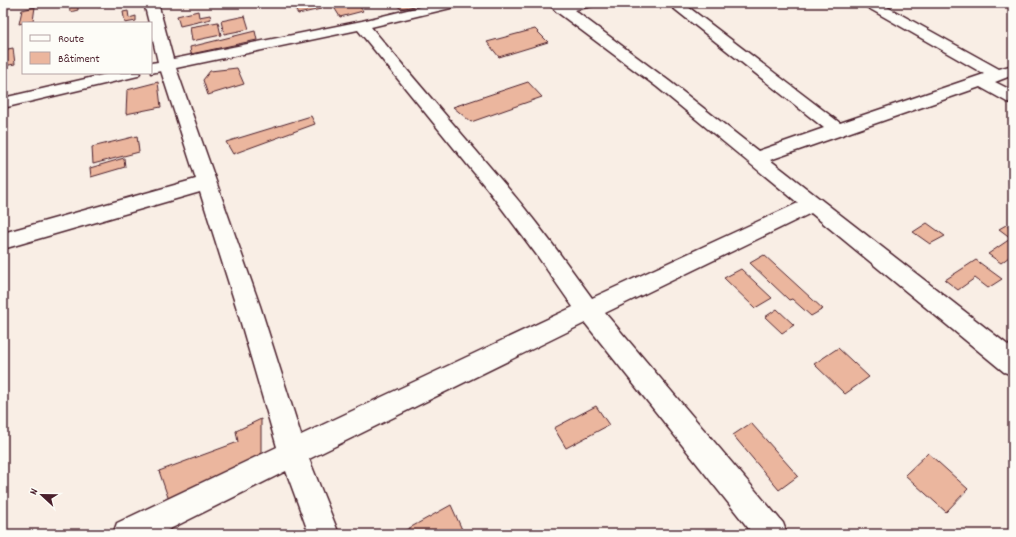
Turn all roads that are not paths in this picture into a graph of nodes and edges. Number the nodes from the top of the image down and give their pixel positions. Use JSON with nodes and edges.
{"nodes":[{"id":1,"x":152,"y":3,"type":"edge"},
{"id":2,"x":454,"y":3,"type":"edge"},
{"id":3,"x":587,"y":3,"type":"edge"},
{"id":4,"x":674,"y":3,"type":"edge"},
{"id":5,"x":870,"y":3,"type":"edge"},
{"id":6,"x":559,"y":6,"type":"edge"},
{"id":7,"x":362,"y":24,"type":"junction"},
{"id":8,"x":159,"y":66,"type":"edge"},
{"id":9,"x":1013,"y":70,"type":"edge"},
{"id":10,"x":128,"y":74,"type":"edge"},
{"id":11,"x":989,"y":78,"type":"junction"},
{"id":12,"x":1013,"y":98,"type":"edge"},
{"id":13,"x":3,"y":103,"type":"edge"},
{"id":14,"x":838,"y":130,"type":"junction"},
{"id":15,"x":756,"y":158,"type":"junction"},
{"id":16,"x":206,"y":183,"type":"junction"},
{"id":17,"x":813,"y":204,"type":"junction"},
{"id":18,"x":3,"y":241,"type":"edge"},
{"id":19,"x":589,"y":311,"type":"junction"},
{"id":20,"x":1013,"y":364,"type":"edge"},
{"id":21,"x":293,"y":454,"type":"junction"},
{"id":22,"x":128,"y":534,"type":"edge"},
{"id":23,"x":324,"y":534,"type":"edge"},
{"id":24,"x":772,"y":534,"type":"edge"}],
"edges":[{"from":1,"to":8,"type":"street"},
{"from":2,"to":7,"type":"street"},
{"from":3,"to":6,"type":"street"},
{"from":4,"to":14,"type":"street"},
{"from":5,"to":11,"type":"street"},
{"from":6,"to":15,"type":"street"},
{"from":7,"to":8,"type":"street"},
{"from":7,"to":19,"type":"street"},
{"from":8,"to":16,"type":"street"},
{"from":9,"to":11,"type":"street"},
{"from":10,"to":13,"type":"street"},
{"from":11,"to":12,"type":"street"},
{"from":11,"to":14,"type":"street"},
{"from":14,"to":15,"type":"street"},
{"from":15,"to":17,"type":"street"},
{"from":16,"to":18,"type":"street"},
{"from":16,"to":21,"type":"street"},
{"from":17,"to":19,"type":"street"},
{"from":17,"to":20,"type":"street"},
{"from":19,"to":21,"type":"street"},
{"from":19,"to":24,"type":"street"},
{"from":21,"to":22,"type":"street"},
{"from":21,"to":23,"type":"street"}]}
